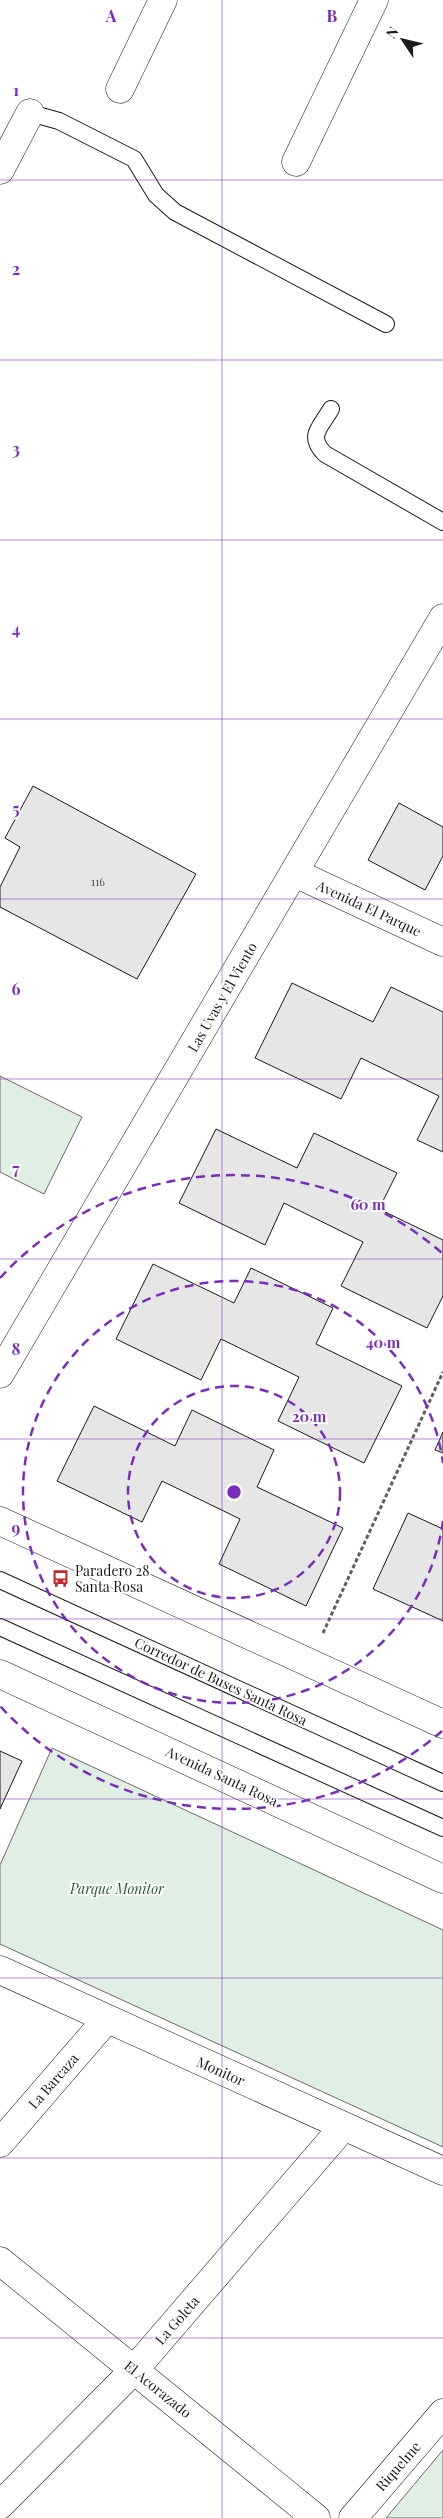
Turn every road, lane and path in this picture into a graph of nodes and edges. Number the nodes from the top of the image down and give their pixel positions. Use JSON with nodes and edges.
{"nodes":[{"id":1,"x":163,"y":0,"type":"edge"},
{"id":2,"x":374,"y":0,"type":"edge"},
{"id":3,"x":120,"y":89,"type":"dead end"},
{"id":4,"x":30,"y":113,"type":"joint"},
{"id":5,"x":296,"y":162,"type":"dead end"},
{"id":6,"x":0,"y":170,"type":"edge"},
{"id":7,"x":386,"y":324,"type":"dead end"},
{"id":8,"x":331,"y":409,"type":"dead end"},
{"id":9,"x":443,"y":522,"type":"edge"},
{"id":10,"x":443,"y":618,"type":"edge"},
{"id":11,"x":294,"y":873,"type":"junction"},
{"id":12,"x":443,"y":942,"type":"edge"},
{"id":13,"x":443,"y":1372,"type":"edge"},
{"id":14,"x":0,"y":1374,"type":"edge"},
{"id":15,"x":0,"y":1521,"type":"edge"},
{"id":16,"x":0,"y":1580,"type":"edge"},
{"id":17,"x":0,"y":1627,"type":"edge"},
{"id":18,"x":322,"y":1635,"type":"dead end"},
{"id":19,"x":0,"y":1674,"type":"edge"},
{"id":20,"x":443,"y":1724,"type":"edge"},
{"id":21,"x":443,"y":1783,"type":"edge"},
{"id":22,"x":443,"y":1828,"type":"edge"},
{"id":23,"x":443,"y":1879,"type":"edge"},
{"id":24,"x":0,"y":1970,"type":"edge"},
{"id":25,"x":107,"y":2019,"type":"junction"},
{"id":26,"x":344,"y":2126,"type":"junction"},
{"id":27,"x":0,"y":2143,"type":"edge"},
{"id":28,"x":443,"y":2171,"type":"edge"},
{"id":29,"x":0,"y":2261,"type":"edge"},
{"id":30,"x":134,"y":2370,"type":"junction"},
{"id":31,"x":443,"y":2413,"type":"edge"},
{"id":32,"x":0,"y":2505,"type":"edge"},
{"id":33,"x":316,"y":2518,"type":"edge"},
{"id":34,"x":353,"y":2518,"type":"edge"}],
"edges":[{"from":1,"to":3,"type":"street"},
{"from":2,"to":5,"type":"street"},
{"from":4,"to":6,"type":"street"},
{"from":4,"to":7,"type":"lane"},
{"from":8,"to":9,"type":"lane"},
{"from":10,"to":11,"type":"street","name":"Las Uvas y El Viento"},
{"from":11,"to":12,"type":"street","name":"Avenida El Parque"},
{"from":11,"to":14,"type":"street","name":"Las Uvas y El Viento"},
{"from":13,"to":18,"type":"path"},
{"from":15,"to":20,"type":"street"},
{"from":16,"to":21,"type":"lane","name":"Corredor de Buses Santa Rosa"},
{"from":17,"to":22,"type":"lane"},
{"from":19,"to":23,"type":"street","name":"Avenida Santa Rosa"},
{"from":24,"to":25,"type":"street","name":"Monitor"},
{"from":25,"to":26,"type":"street","name":"Monitor"},
{"from":25,"to":27,"type":"street","name":"La Barcaza"},
{"from":26,"to":28,"type":"street","name":"Monitor"},
{"from":26,"to":30,"type":"street","name":"La Goleta"},
{"from":29,"to":30,"type":"street","name":"El Acorazado"},
{"from":30,"to":32,"type":"street","name":"La Goleta"},
{"from":30,"to":33,"type":"street","name":"El Acorazado"},
{"from":31,"to":34,"type":"street","name":"Riquelme"}]}
